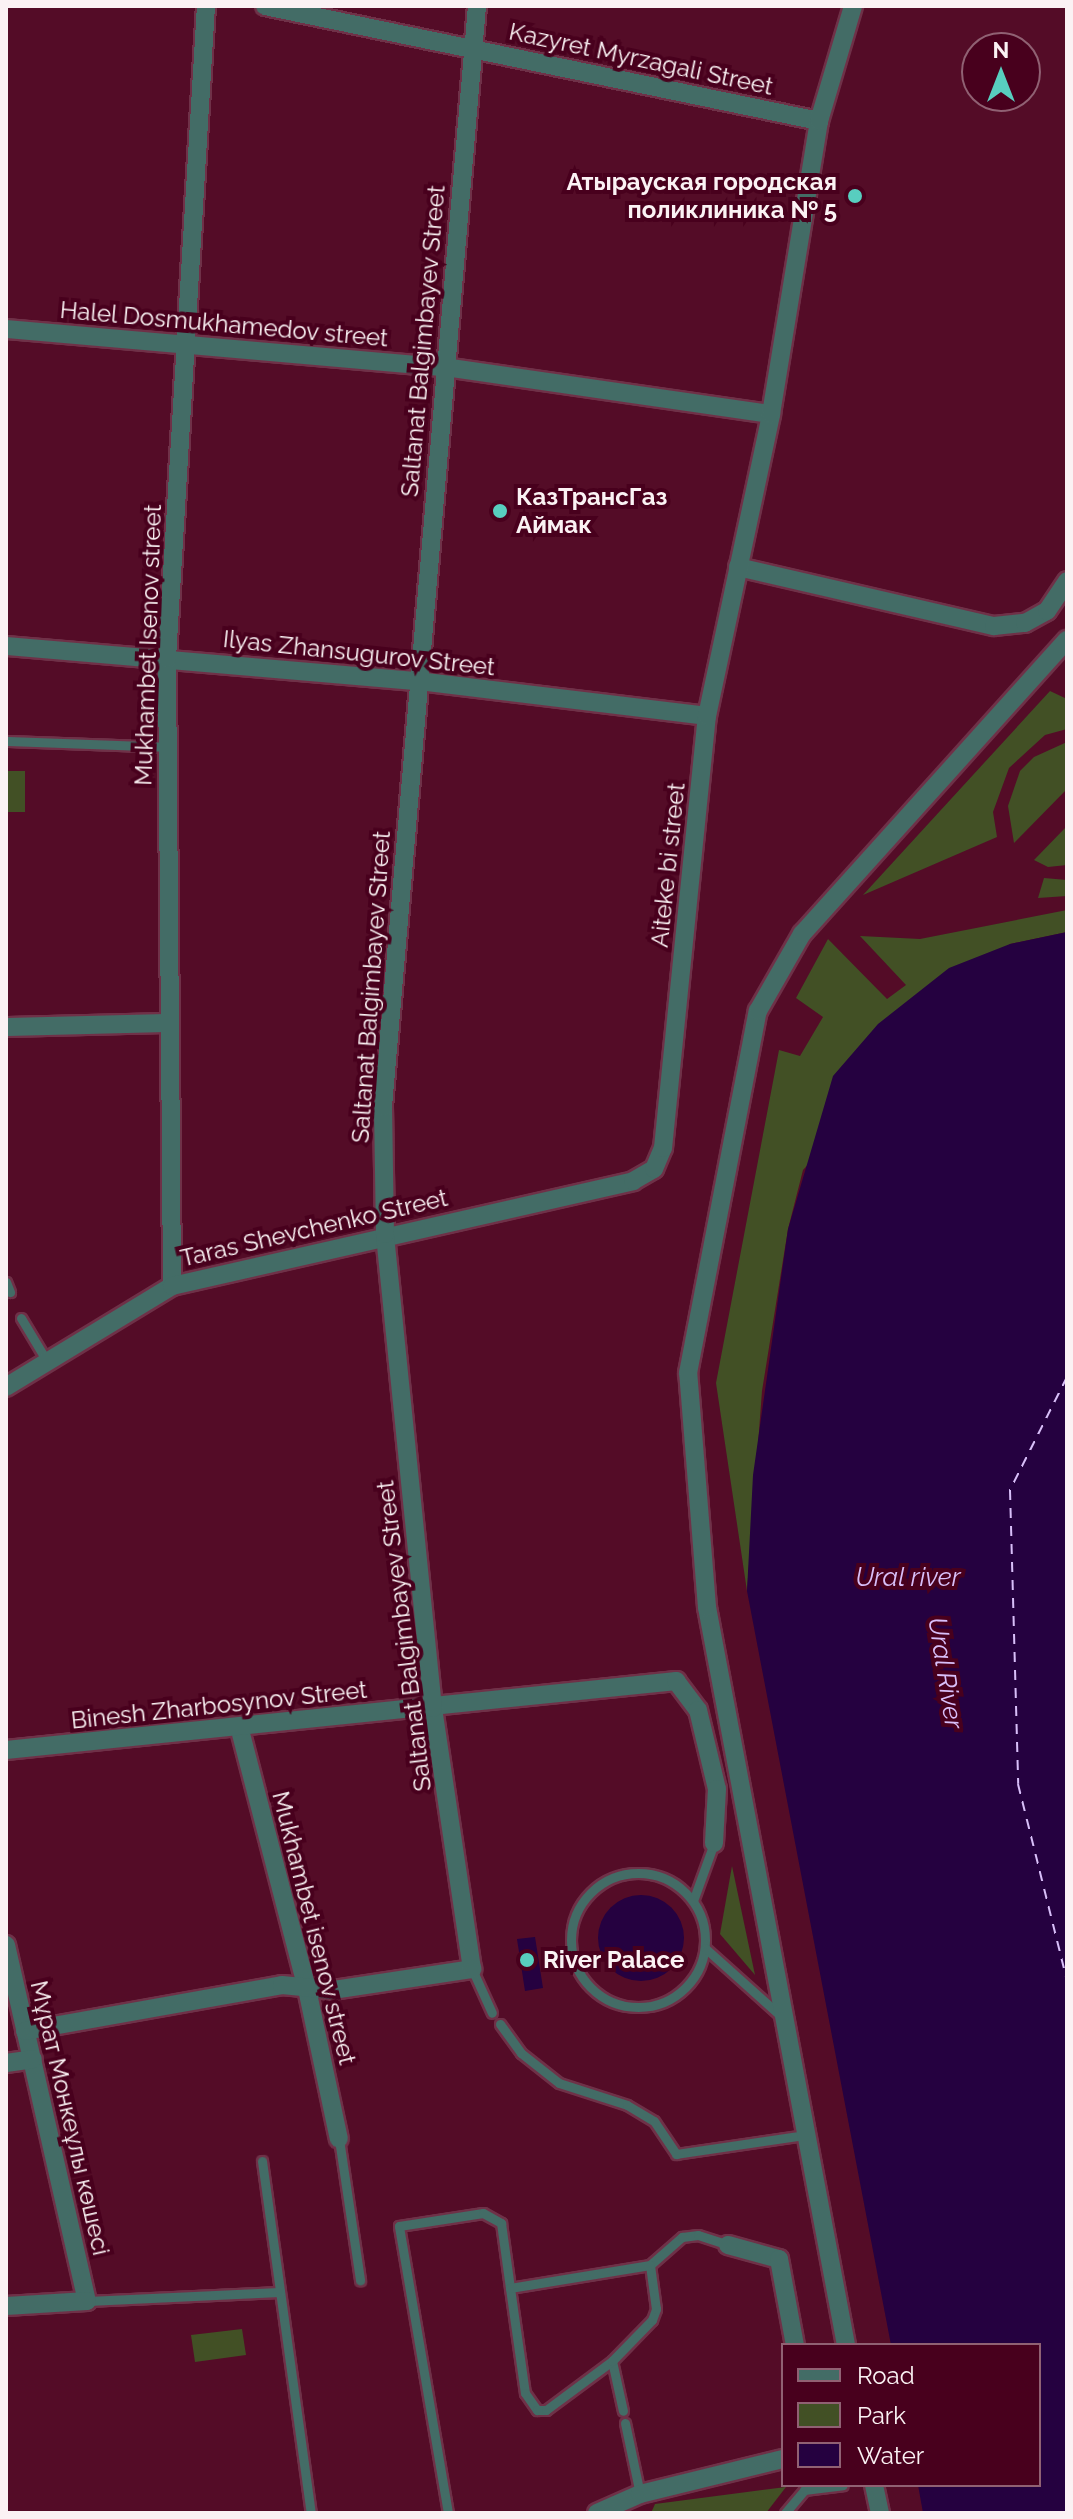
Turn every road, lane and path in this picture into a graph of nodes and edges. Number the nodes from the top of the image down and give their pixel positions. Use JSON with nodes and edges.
{"nodes":[{"id":1,"x":206,"y":6,"type":"edge"},
{"id":2,"x":265,"y":6,"type":"edge"},
{"id":3,"x":477,"y":6,"type":"edge"},
{"id":4,"x":853,"y":6,"type":"edge"},
{"id":5,"x":474,"y":49,"type":"junction"},
{"id":6,"x":819,"y":121,"type":"junction"},
{"id":7,"x":6,"y":329,"type":"edge"},
{"id":8,"x":184,"y":346,"type":"junction"},
{"id":9,"x":444,"y":367,"type":"junction"},
{"id":10,"x":771,"y":414,"type":"junction"},
{"id":11,"x":738,"y":567,"type":"junction"},
{"id":12,"x":1067,"y":581,"type":"edge"},
{"id":13,"x":1067,"y":640,"type":"edge"},
{"id":14,"x":6,"y":646,"type":"edge"},
{"id":15,"x":167,"y":658,"type":"junction"},
{"id":16,"x":418,"y":681,"type":"junction"},
{"id":17,"x":707,"y":716,"type":"junction"},
{"id":18,"x":6,"y":741,"type":"edge"},
{"id":19,"x":167,"y":747,"type":"junction"},
{"id":20,"x":167,"y":1023,"type":"junction"},
{"id":21,"x":6,"y":1027,"type":"edge"},
{"id":22,"x":654,"y":1169,"type":"joint"},
{"id":23,"x":385,"y":1234,"type":"junction"},
{"id":24,"x":172,"y":1286,"type":"junction"},
{"id":25,"x":21,"y":1318,"type":"dead end"},
{"id":26,"x":48,"y":1363,"type":"junction"},
{"id":27,"x":6,"y":1387,"type":"edge"},
{"id":28,"x":433,"y":1708,"type":"junction"},
{"id":29,"x":240,"y":1730,"type":"junction"},
{"id":30,"x":6,"y":1750,"type":"edge"},
{"id":31,"x":714,"y":1843,"type":"joint"},
{"id":32,"x":693,"y":1901,"type":"junction"},
{"id":33,"x":6,"y":1945,"type":"edge"},
{"id":34,"x":705,"y":1948,"type":"junction"},
{"id":35,"x":472,"y":1969,"type":"junction"},
{"id":36,"x":307,"y":1989,"type":"junction"},
{"id":37,"x":492,"y":2013,"type":"dead end"},
{"id":38,"x":783,"y":2018,"type":"junction"},
{"id":39,"x":500,"y":2024,"type":"dead end"},
{"id":40,"x":25,"y":2031,"type":"junction"},
{"id":41,"x":33,"y":2059,"type":"junction"},
{"id":42,"x":6,"y":2063,"type":"edge"},
{"id":43,"x":805,"y":2135,"type":"junction"},
{"id":44,"x":339,"y":2139,"type":"joint"},
{"id":45,"x":262,"y":2161,"type":"dead end"},
{"id":46,"x":728,"y":2245,"type":"joint"},
{"id":47,"x":650,"y":2265,"type":"junction"},
{"id":48,"x":360,"y":2280,"type":"dead end"},
{"id":49,"x":510,"y":2288,"type":"junction"},
{"id":50,"x":280,"y":2292,"type":"junction"},
{"id":51,"x":87,"y":2301,"type":"junction"},
{"id":52,"x":6,"y":2306,"type":"edge"},
{"id":53,"x":795,"y":2343,"type":"edge"},
{"id":54,"x":846,"y":2343,"type":"edge"},
{"id":55,"x":612,"y":2361,"type":"junction"},
{"id":56,"x":623,"y":2411,"type":"dead end"},
{"id":57,"x":625,"y":2423,"type":"dead end"},
{"id":58,"x":781,"y":2459,"type":"edge"},
{"id":59,"x":827,"y":2487,"type":"edge"},
{"id":60,"x":874,"y":2487,"type":"edge"},
{"id":61,"x":640,"y":2494,"type":"junction"},
{"id":62,"x":311,"y":2513,"type":"edge"},
{"id":63,"x":448,"y":2513,"type":"edge"},
{"id":64,"x":597,"y":2513,"type":"edge"},
{"id":65,"x":785,"y":2513,"type":"edge"},
{"id":66,"x":880,"y":2513,"type":"edge"}],
"edges":[{"from":1,"to":8,"type":"street","name":"Mukhambet Isenov street"},
{"from":2,"to":5,"type":"street","name":"Kazyret Myrzagali Street"},
{"from":3,"to":5,"type":"street","name":"Saltanat Balgimbayev Street"},
{"from":4,"to":6,"type":"street","name":"Aiteke bi street"},
{"from":5,"to":6,"type":"street","name":"Kazyret Myrzagali Street"},
{"from":5,"to":9,"type":"street","name":"Saltanat Balgimbayev Street"},
{"from":6,"to":10,"type":"street","name":"Aiteke bi street"},
{"from":7,"to":8,"type":"street","name":"Halel Dosmukhamedov street"},
{"from":8,"to":9,"type":"street","name":"Halel Dosmukhamedov street"},
{"from":8,"to":15,"type":"street","name":"Mukhambet Isenov street"},
{"from":9,"to":10,"type":"street","name":"Halel Dosmukhamedov street"},
{"from":9,"to":16,"type":"street","name":"Saltanat Balgimbayev Street"},
{"from":10,"to":11,"type":"street","name":"Aiteke bi street"},
{"from":11,"to":12,"type":"street"},
{"from":11,"to":17,"type":"street","name":"Aiteke bi street"},
{"from":13,"to":38,"type":"street"},
{"from":14,"to":15,"type":"street","name":"Ilyas Zhansugurov Street"},
{"from":15,"to":16,"type":"street","name":"Ilyas Zhansugurov Street"},
{"from":15,"to":19,"type":"street","name":"Mukhambet Isenov street"},
{"from":16,"to":17,"type":"street","name":"Ilyas Zhansugurov Street"},
{"from":16,"to":23,"type":"street","name":"Saltanat Balgimbayev Street"},
{"from":17,"to":22,"type":"street","name":"Aiteke bi street"},
{"from":18,"to":19,"type":"lane"},
{"from":19,"to":20,"type":"street","name":"Mukhambet Isenov street"},
{"from":20,"to":21,"type":"street"},
{"from":20,"to":24,"type":"street","name":"Mukhambet Isenov street"},
{"from":22,"to":23,"type":"street","name":"Taras Shevchenko Street"},
{"from":23,"to":24,"type":"street","name":"Taras Shevchenko Street"},
{"from":23,"to":28,"type":"street","name":"Saltanat Balgimbayev Street"},
{"from":24,"to":26,"type":"street","name":"Taras Shevchenko Street"},
{"from":25,"to":26,"type":"lane"},
{"from":26,"to":27,"type":"street","name":"Taras Shevchenko Street"},
{"from":28,"to":29,"type":"street","name":"Binesh Zharbosynov Street"},
{"from":28,"to":31,"type":"street","name":"Binesh Zharbosynov Street"},
{"from":28,"to":35,"type":"street","name":"Saltanat Balgimbayev Street"},
{"from":29,"to":30,"type":"street","name":"Binesh Zharbosynov Street"},
{"from":29,"to":36,"type":"street","name":"Mukhambet isenov street"},
{"from":31,"to":32,"type":"lane"},
{"from":32,"to":34,"type":"lane"},
{"from":32,"to":34,"type":"lane"},
{"from":33,"to":40,"type":"street","name":"Мұрат Монкеұлы көшесі"},
{"from":34,"to":38,"type":"lane"},
{"from":35,"to":36,"type":"street"},
{"from":35,"to":37,"type":"lane"},
{"from":36,"to":40,"type":"street"},
{"from":36,"to":44,"type":"street","name":"Mukhambet isenov street"},
{"from":38,"to":43,"type":"street"},
{"from":39,"to":43,"type":"lane"},
{"from":40,"to":41,"type":"street","name":"Мұрат Монкеұлы көшесі"},
{"from":41,"to":42,"type":"street"},
{"from":41,"to":51,"type":"street","name":"Мұрат Монкеұлы көшесі"},
{"from":43,"to":54,"type":"street"},
{"from":44,"to":48,"type":"lane"},
{"from":45,"to":50,"type":"lane"},
{"from":46,"to":47,"type":"lane"},
{"from":46,"to":53,"type":"street"},
{"from":47,"to":49,"type":"lane"},
{"from":47,"to":55,"type":"lane"},
{"from":49,"to":55,"type":"lane"},
{"from":49,"to":63,"type":"lane"},
{"from":50,"to":51,"type":"lane"},
{"from":50,"to":62,"type":"lane"},
{"from":51,"to":52,"type":"street"},
{"from":55,"to":56,"type":"lane"},
{"from":57,"to":61,"type":"lane"},
{"from":58,"to":61,"type":"street"},
{"from":59,"to":65,"type":"lane"},
{"from":60,"to":66,"type":"street"},
{"from":61,"to":64,"type":"street"}]}
